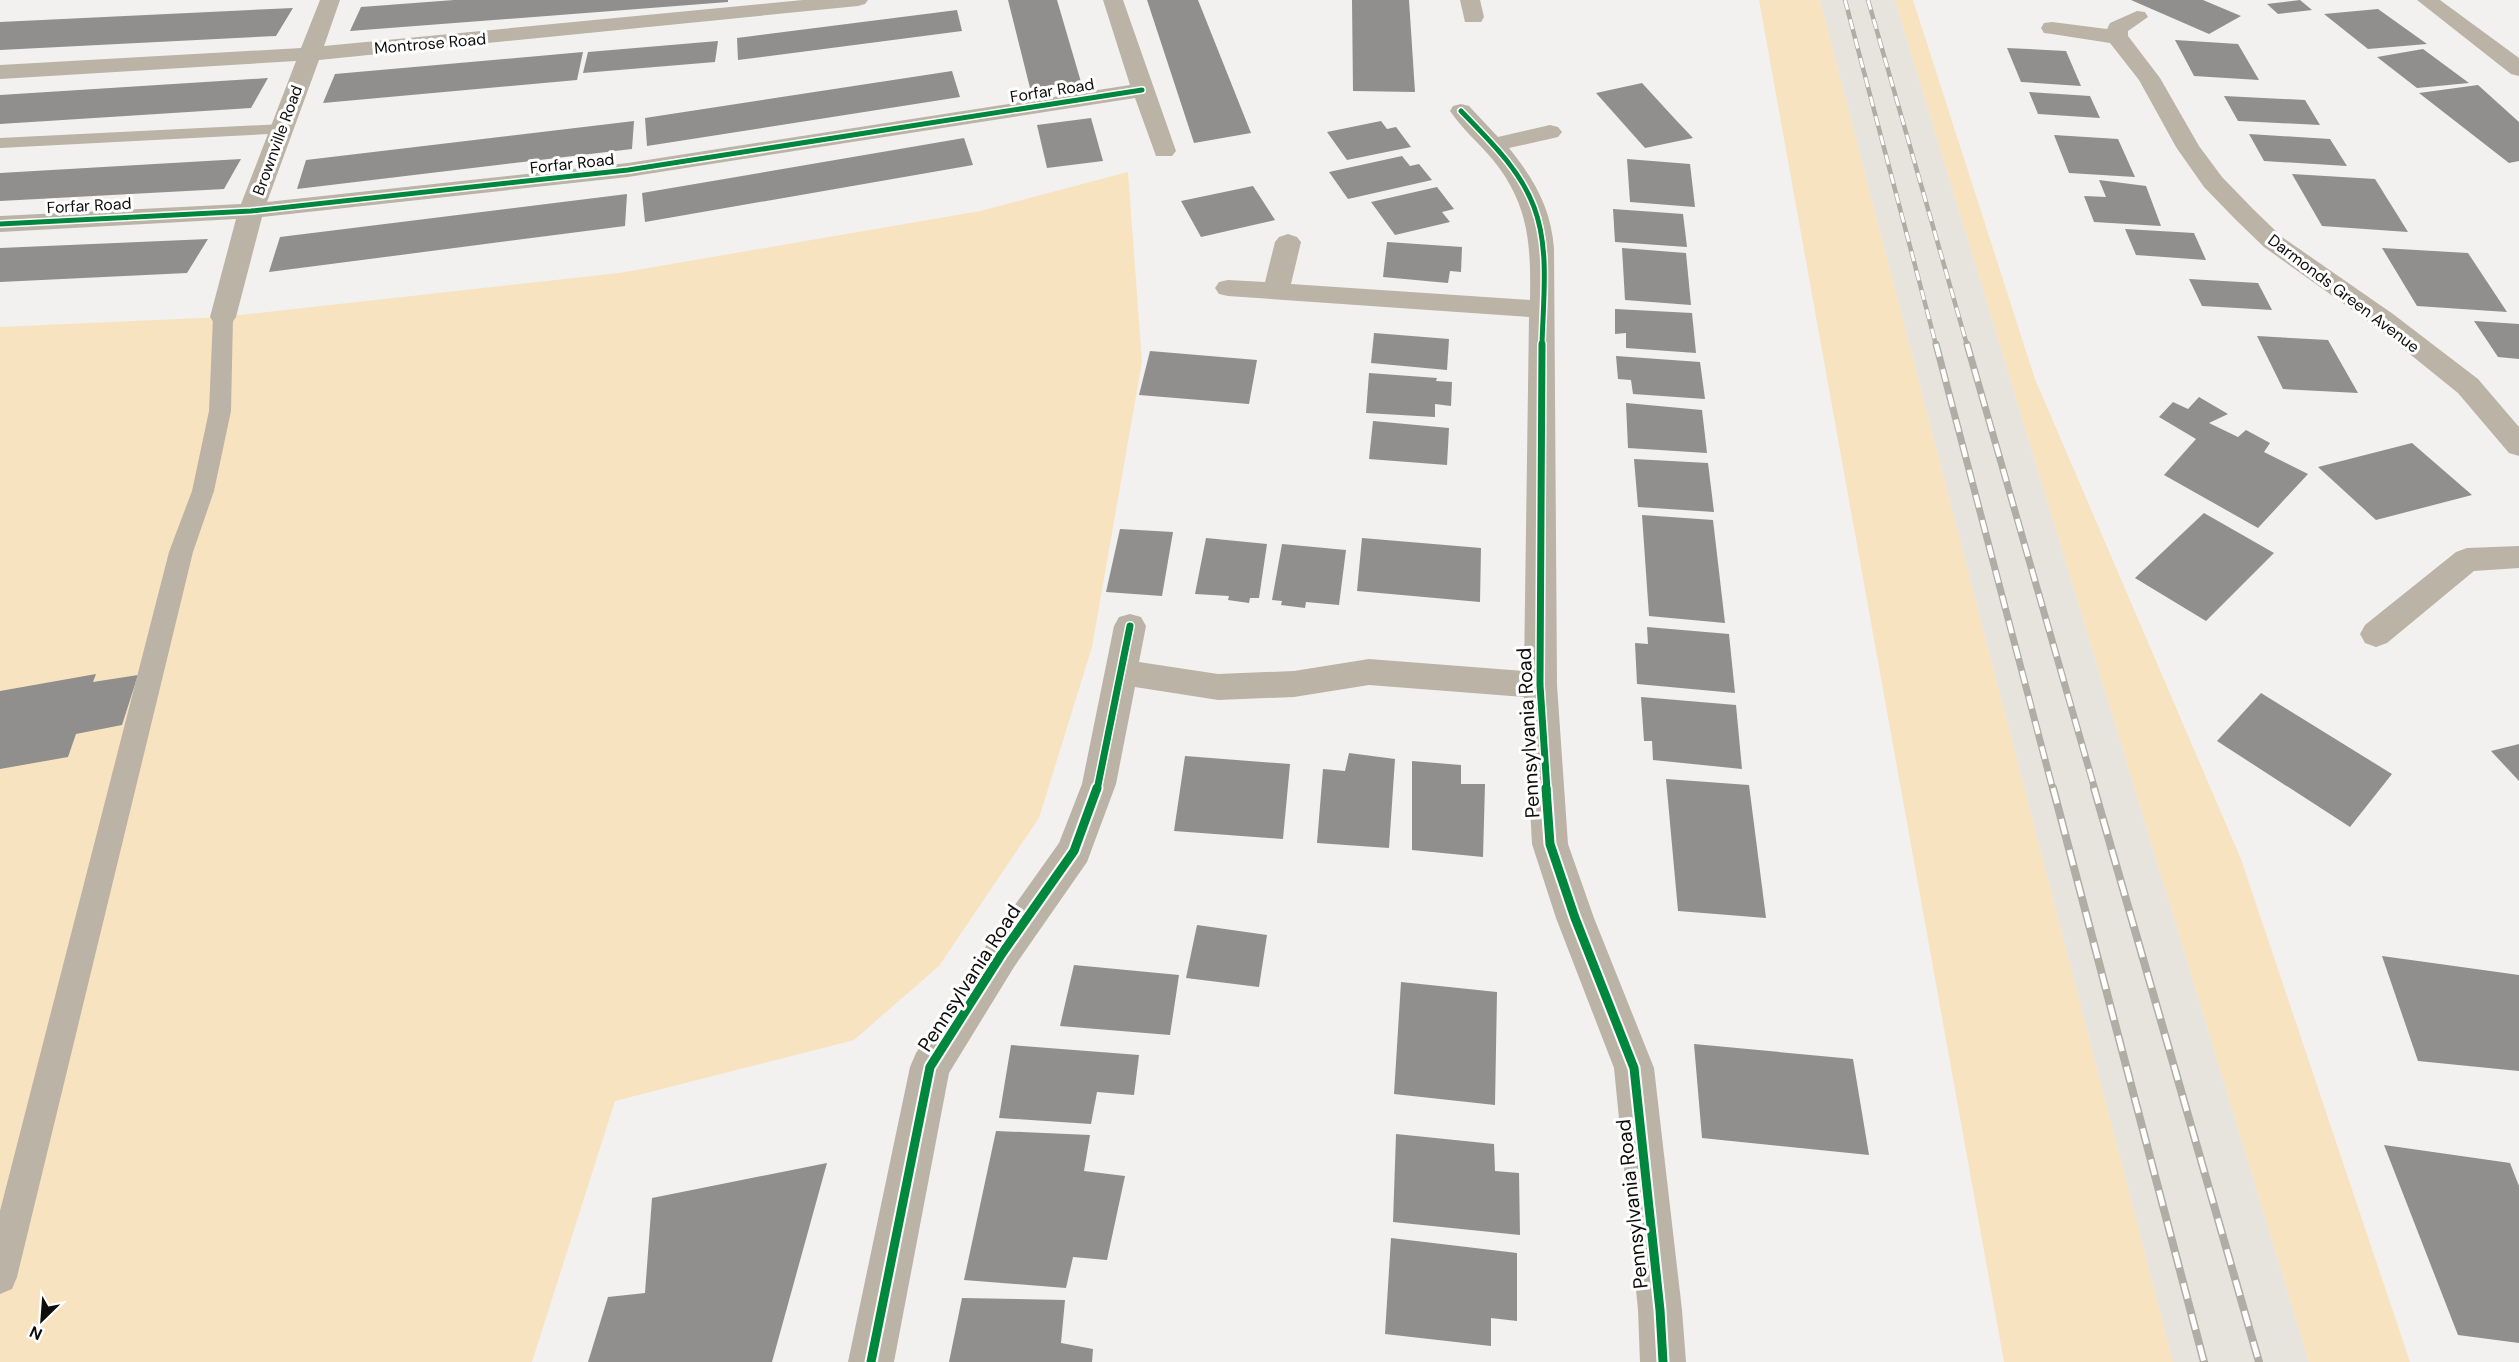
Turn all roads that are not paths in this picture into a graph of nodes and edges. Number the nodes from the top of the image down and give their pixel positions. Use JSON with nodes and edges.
{"nodes":[{"id":1,"x":330,"y":0,"type":"edge"},
{"id":2,"x":858,"y":0,"type":"edge"},
{"id":3,"x":1113,"y":0,"type":"edge"},
{"id":4,"x":2427,"y":0,"type":"edge"},
{"id":5,"x":2137,"y":17,"type":"dead end"},
{"id":6,"x":2052,"y":28,"type":"dead end"},
{"id":7,"x":2117,"y":37,"type":"junction"},
{"id":8,"x":308,"y":54,"type":"junction"},
{"id":9,"x":2519,"y":69,"type":"edge"},
{"id":10,"x":0,"y":72,"type":"edge"},
{"id":11,"x":1142,"y":90,"type":"junction"},
{"id":12,"x":1461,"y":111,"type":"dead end"},
{"id":13,"x":283,"y":129,"type":"junction"},
{"id":14,"x":1550,"y":132,"type":"dead end"},
{"id":15,"x":0,"y":143,"type":"edge"},
{"id":16,"x":1493,"y":145,"type":"junction"},
{"id":17,"x":1164,"y":151,"type":"dead end"},
{"id":18,"x":251,"y":211,"type":"junction"},
{"id":19,"x":0,"y":224,"type":"edge"},
{"id":20,"x":1288,"y":242,"type":"dead end"},
{"id":21,"x":1228,"y":288,"type":"dead end"},
{"id":22,"x":1275,"y":291,"type":"junction"},
{"id":23,"x":1541,"y":309,"type":"junction"},
{"id":24,"x":224,"y":317,"type":"joint"},
{"id":25,"x":2519,"y":446,"type":"edge"},
{"id":26,"x":2519,"y":557,"type":"edge"},
{"id":27,"x":1130,"y":626,"type":"dead end"},
{"id":28,"x":2376,"y":634,"type":"dead end"},
{"id":29,"x":1121,"y":672,"type":"junction"},
{"id":30,"x":1540,"y":685,"type":"junction"},
{"id":31,"x":0,"y":1276,"type":"edge"},
{"id":32,"x":871,"y":1362,"type":"edge"},
{"id":33,"x":1663,"y":1362,"type":"edge"}],
"edges":[{"from":1,"to":8,"type":"street","name":"Brownville Road"},
{"from":2,"to":8,"type":"street","name":"Montrose Road"},
{"from":3,"to":11,"type":"street"},
{"from":4,"to":9,"type":"street"},
{"from":5,"to":7,"type":"street"},
{"from":6,"to":7,"type":"street"},
{"from":7,"to":25,"type":"street","name":"Darmonds Green Avenue"},
{"from":8,"to":10,"type":"street","name":"Montrose Road"},
{"from":8,"to":13,"type":"street","name":"Brownville Road"},
{"from":11,"to":17,"type":"street"},
{"from":11,"to":18,"type":"street","name":"Forfar Road"},
{"from":12,"to":16,"type":"street","name":"Pennsylvania Road"},
{"from":13,"to":15,"type":"lane"},
{"from":13,"to":18,"type":"street","name":"Brownville Road"},
{"from":14,"to":16,"type":"street"},
{"from":16,"to":23,"type":"street","name":"Pennsylvania Road"},
{"from":18,"to":19,"type":"street","name":"Forfar Road"},
{"from":18,"to":24,"type":"street","name":"Brownville Road"},
{"from":20,"to":22,"type":"street"},
{"from":21,"to":22,"type":"street"},
{"from":22,"to":23,"type":"street"},
{"from":23,"to":30,"type":"street","name":"Pennsylvania Road"},
{"from":24,"to":31,"type":"lane"},
{"from":26,"to":28,"type":"street"},
{"from":27,"to":29,"type":"street","name":"Pennsylvania Road"},
{"from":29,"to":30,"type":"street","name":"Pennsylvania Road"},
{"from":29,"to":32,"type":"street","name":"Pennsylvania Road"},
{"from":30,"to":33,"type":"street","name":"Pennsylvania Road"}]}
